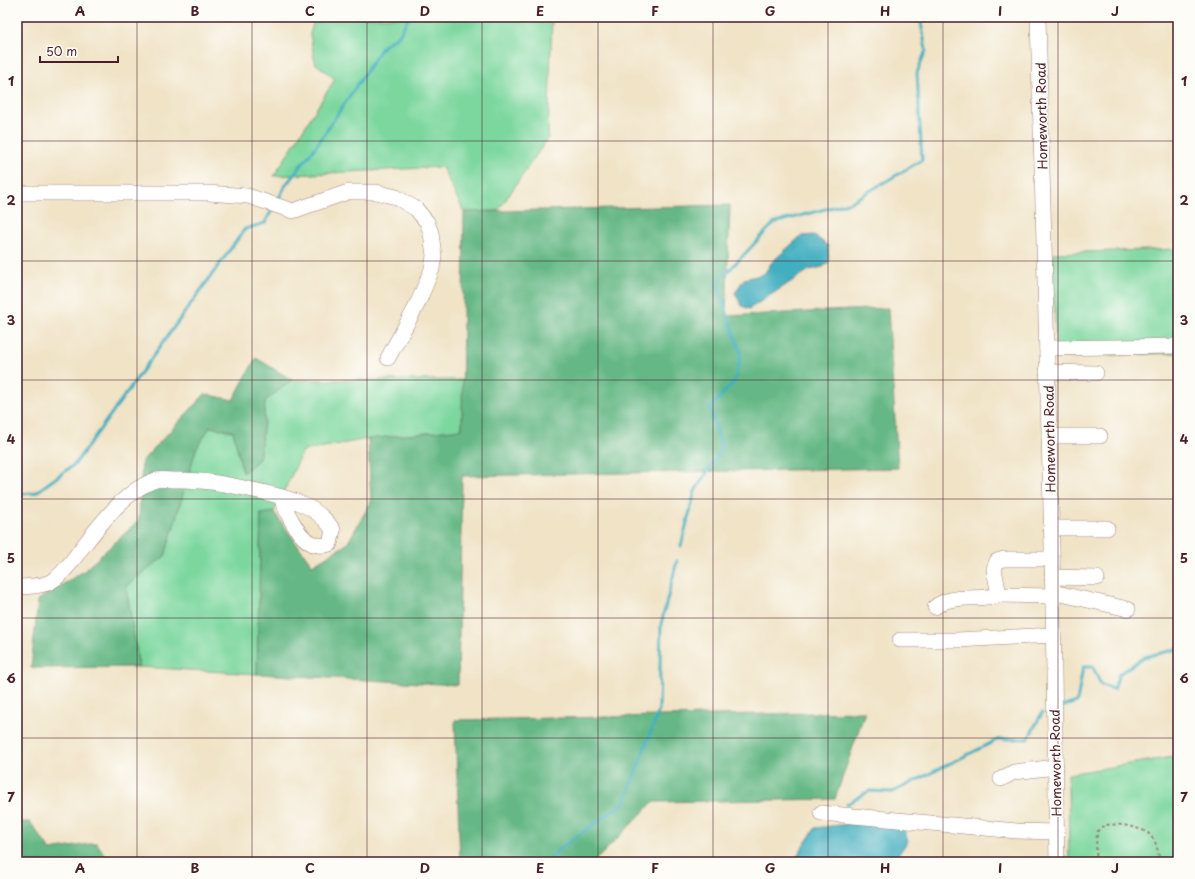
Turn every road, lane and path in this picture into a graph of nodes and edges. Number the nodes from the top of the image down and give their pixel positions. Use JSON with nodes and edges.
{"nodes":[{"id":1,"x":1038,"y":17,"type":"edge"},
{"id":2,"x":17,"y":193,"type":"edge"},
{"id":3,"x":1178,"y":346,"type":"edge"},
{"id":4,"x":1047,"y":348,"type":"junction"},
{"id":5,"x":388,"y":358,"type":"dead end"},
{"id":6,"x":1047,"y":372,"type":"junction"},
{"id":7,"x":1096,"y":373,"type":"dead end"},
{"id":8,"x":1049,"y":436,"type":"junction"},
{"id":9,"x":1092,"y":436,"type":"dead end"},
{"id":10,"x":281,"y":497,"type":"dead end"},
{"id":11,"x":1051,"y":528,"type":"junction"},
{"id":12,"x":1107,"y":528,"type":"dead end"},
{"id":13,"x":1052,"y":559,"type":"junction"},
{"id":14,"x":1052,"y":577,"type":"junction"},
{"id":15,"x":1098,"y":578,"type":"dead end"},
{"id":16,"x":17,"y":587,"type":"edge"},
{"id":17,"x":1053,"y":594,"type":"junction"},
{"id":18,"x":999,"y":596,"type":"junction"},
{"id":19,"x":935,"y":607,"type":"dead end"},
{"id":20,"x":1128,"y":609,"type":"dead end"},
{"id":21,"x":1053,"y":635,"type":"junction"},
{"id":22,"x":900,"y":640,"type":"dead end"},
{"id":23,"x":1056,"y":767,"type":"junction"},
{"id":24,"x":1001,"y":779,"type":"dead end"},
{"id":25,"x":821,"y":813,"type":"dead end"},
{"id":26,"x":1057,"y":832,"type":"junction"},
{"id":27,"x":1057,"y":862,"type":"edge"},
{"id":28,"x":1096,"y":862,"type":"edge"},
{"id":29,"x":1160,"y":862,"type":"edge"}],
"edges":[{"from":1,"to":4,"type":"street","name":"Homeworth Road"},
{"from":2,"to":5,"type":"street"},
{"from":3,"to":4,"type":"street"},
{"from":4,"to":6,"type":"street","name":"Homeworth Road"},
{"from":6,"to":7,"type":"street"},
{"from":6,"to":8,"type":"street","name":"Homeworth Road"},
{"from":8,"to":9,"type":"street"},
{"from":8,"to":11,"type":"street","name":"Homeworth Road"},
{"from":10,"to":16,"type":"street"},
{"from":11,"to":12,"type":"street"},
{"from":11,"to":13,"type":"street","name":"Homeworth Road"},
{"from":13,"to":14,"type":"street","name":"Homeworth Road"},
{"from":13,"to":18,"type":"street"},
{"from":14,"to":15,"type":"street"},
{"from":14,"to":17,"type":"street","name":"Homeworth Road"},
{"from":17,"to":18,"type":"street"},
{"from":17,"to":20,"type":"street"},
{"from":17,"to":21,"type":"street","name":"Homeworth Road"},
{"from":18,"to":19,"type":"street"},
{"from":21,"to":22,"type":"street"},
{"from":21,"to":23,"type":"street","name":"Homeworth Road"},
{"from":23,"to":24,"type":"street"},
{"from":23,"to":26,"type":"street","name":"Homeworth Road"},
{"from":25,"to":26,"type":"street"},
{"from":26,"to":27,"type":"street","name":"Homeworth Road"},
{"from":28,"to":29,"type":"path"}]}
